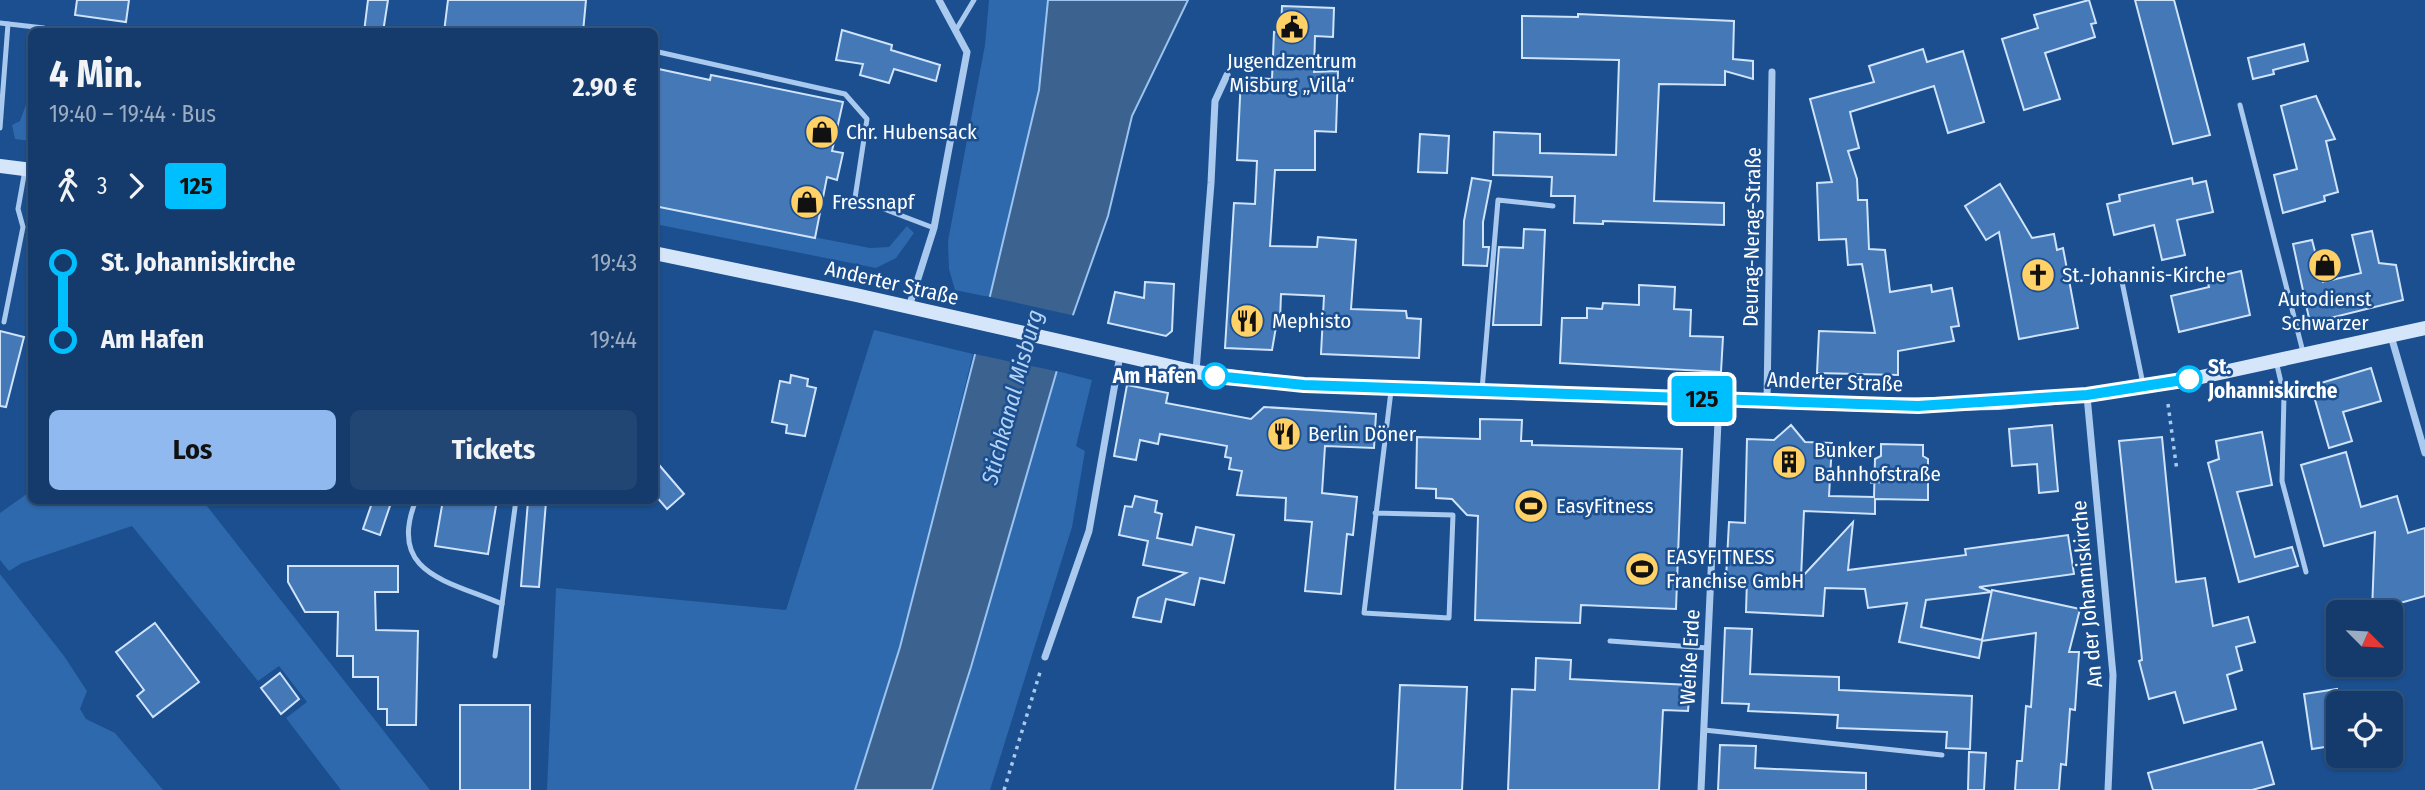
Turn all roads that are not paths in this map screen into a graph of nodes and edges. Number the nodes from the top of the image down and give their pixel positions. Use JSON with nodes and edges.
{"nodes":[{"id":1,"x":939,"y":0,"type":"edge"},
{"id":2,"x":974,"y":0,"type":"edge"},
{"id":3,"x":0,"y":23,"type":"edge"},
{"id":4,"x":8,"y":24,"type":"junction"},
{"id":5,"x":44,"y":28,"type":"dead end"},
{"id":6,"x":956,"y":30,"type":"junction"},
{"id":7,"x":658,"y":52,"type":"edge"},
{"id":8,"x":1772,"y":72,"type":"dead end"},
{"id":9,"x":1227,"y":75,"type":"dead end"},
{"id":10,"x":2240,"y":106,"type":"dead end"},
{"id":11,"x":0,"y":128,"type":"edge"},
{"id":12,"x":0,"y":166,"type":"edge"},
{"id":13,"x":28,"y":170,"type":"edge"},
{"id":14,"x":28,"y":174,"type":"edge"},
{"id":15,"x":1553,"y":206,"type":"dead end"},
{"id":16,"x":934,"y":228,"type":"junction"},
{"id":17,"x":658,"y":254,"type":"edge"},
{"id":18,"x":2120,"y":272,"type":"dead end"},
{"id":19,"x":909,"y":308,"type":"junction"},
{"id":20,"x":4,"y":322,"type":"dead end"},
{"id":21,"x":2425,"y":328,"type":"edge"},
{"id":22,"x":2390,"y":336,"type":"junction"},
{"id":23,"x":1120,"y":355,"type":"junction"},
{"id":24,"x":2304,"y":355,"type":"junction"},
{"id":25,"x":2276,"y":361,"type":"junction"},
{"id":26,"x":1196,"y":372,"type":"junction"},
{"id":27,"x":2144,"y":387,"type":"junction"},
{"id":28,"x":1391,"y":388,"type":"junction"},
{"id":29,"x":1482,"y":391,"type":"junction"},
{"id":30,"x":2087,"y":395,"type":"junction"},
{"id":31,"x":1719,"y":400,"type":"junction"},
{"id":32,"x":1767,"y":401,"type":"junction"},
{"id":33,"x":2425,"y":453,"type":"edge"},
{"id":34,"x":414,"y":504,"type":"edge"},
{"id":35,"x":515,"y":504,"type":"edge"},
{"id":36,"x":1375,"y":513,"type":"junction"},
{"id":37,"x":2306,"y":572,"type":"dead end"},
{"id":38,"x":502,"y":604,"type":"junction"},
{"id":39,"x":1610,"y":641,"type":"dead end"},
{"id":40,"x":1708,"y":648,"type":"junction"},
{"id":41,"x":495,"y":656,"type":"dead end"},
{"id":42,"x":1045,"y":657,"type":"road end"},
{"id":43,"x":1704,"y":730,"type":"junction"},
{"id":44,"x":1942,"y":755,"type":"dead end"},
{"id":45,"x":1701,"y":790,"type":"edge"},
{"id":46,"x":2108,"y":790,"type":"edge"}],
"edges":[{"from":1,"to":6,"type":"street"},
{"from":2,"to":6,"type":"lane"},
{"from":3,"to":4,"type":"lane"},
{"from":4,"to":5,"type":"lane"},
{"from":4,"to":11,"type":"lane"},
{"from":6,"to":16,"type":"street"},
{"from":7,"to":16,"type":"lane"},
{"from":8,"to":32,"type":"street","name":"Deurag-Nerag-Straße"},
{"from":9,"to":26,"type":"street"},
{"from":10,"to":24,"type":"lane"},
{"from":12,"to":13,"type":"main road"},
{"from":14,"to":20,"type":"lane"},
{"from":15,"to":29,"type":"lane"},
{"from":16,"to":19,"type":"street"},
{"from":17,"to":19,"type":"main road","name":"Anderter Straße"},
{"from":18,"to":27,"type":"lane"},
{"from":19,"to":23,"type":"main road","name":"Anderter Straße"},
{"from":21,"to":22,"type":"main road","name":"Anderter Straße"},
{"from":22,"to":24,"type":"main road","name":"Anderter Straße"},
{"from":22,"to":33,"type":"street"},
{"from":23,"to":26,"type":"main road","name":"Anderter Straße"},
{"from":23,"to":42,"type":"street"},
{"from":24,"to":25,"type":"main road","name":"Anderter Straße"},
{"from":25,"to":27,"type":"main road","name":"Anderter Straße"},
{"from":25,"to":37,"type":"lane"},
{"from":26,"to":28,"type":"main road","name":"Anderter Straße"},
{"from":27,"to":30,"type":"main road","name":"Anderter Straße"},
{"from":28,"to":29,"type":"main road","name":"Anderter Straße"},
{"from":28,"to":36,"type":"lane"},
{"from":29,"to":31,"type":"main road","name":"Anderter Straße"},
{"from":30,"to":32,"type":"main road","name":"Anderter Straße"},
{"from":30,"to":46,"type":"street","name":"An der Johanniskirche"},
{"from":31,"to":32,"type":"main road","name":"Anderter Straße"},
{"from":31,"to":40,"type":"street","name":"Weiße Erde"},
{"from":34,"to":38,"type":"lane"},
{"from":35,"to":38,"type":"lane"},
{"from":36,"to":36,"type":"lane"},
{"from":38,"to":41,"type":"lane"},
{"from":39,"to":40,"type":"lane"},
{"from":40,"to":43,"type":"street","name":"Weiße Erde"},
{"from":43,"to":44,"type":"lane"},
{"from":43,"to":45,"type":"street","name":"Weiße Erde"}]}
